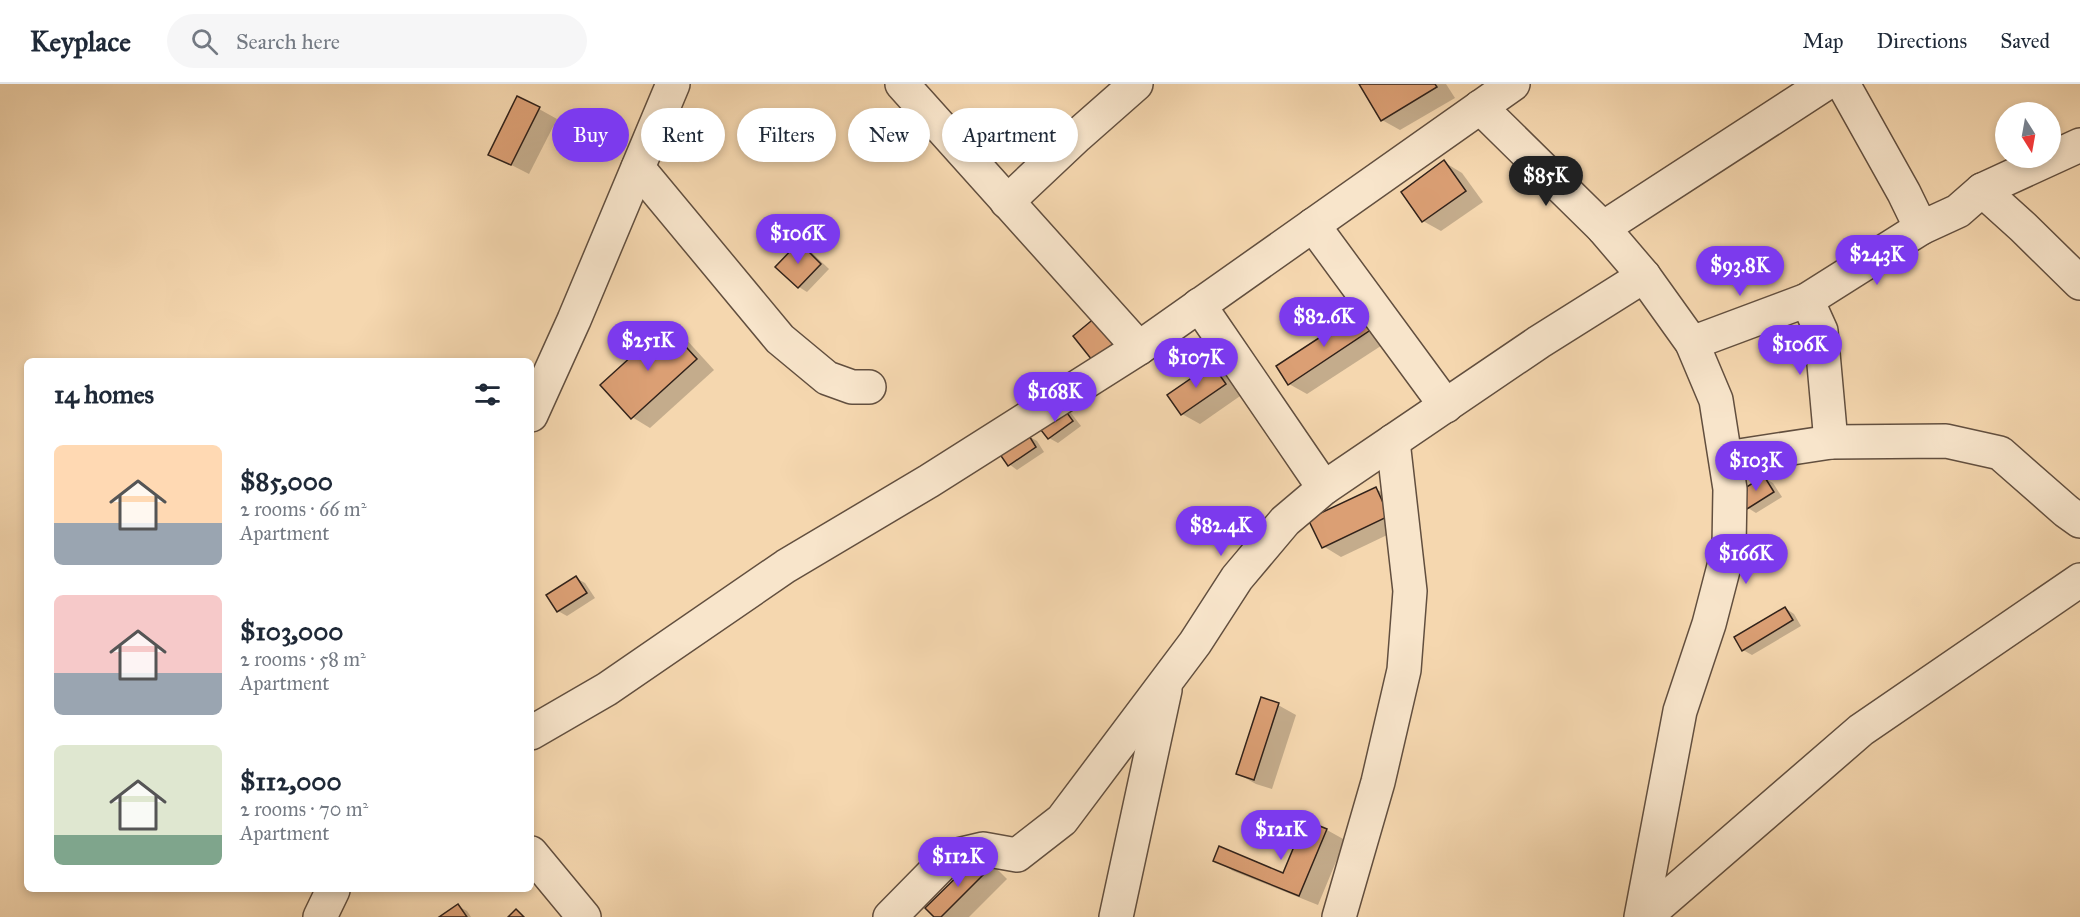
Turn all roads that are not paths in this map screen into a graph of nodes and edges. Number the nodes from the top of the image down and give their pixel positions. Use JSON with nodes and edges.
{"nodes":[{"id":1,"x":674,"y":84,"type":"edge"},
{"id":2,"x":902,"y":84,"type":"edge"},
{"id":3,"x":1136,"y":84,"type":"edge"},
{"id":4,"x":1513,"y":84,"type":"edge"},
{"id":5,"x":1825,"y":84,"type":"edge"},
{"id":6,"x":1843,"y":84,"type":"edge"},
{"id":7,"x":1480,"y":107,"type":"junction"},
{"id":8,"x":2080,"y":145,"type":"edge"},
{"id":9,"x":638,"y":168,"type":"junction"},
{"id":10,"x":1982,"y":190,"type":"junction"},
{"id":11,"x":1007,"y":202,"type":"junction"},
{"id":12,"x":1313,"y":225,"type":"junction"},
{"id":13,"x":1603,"y":228,"type":"junction"},
{"id":14,"x":1921,"y":228,"type":"junction"},
{"id":15,"x":1644,"y":276,"type":"junction"},
{"id":16,"x":2080,"y":283,"type":"edge"},
{"id":17,"x":1807,"y":300,"type":"junction"},
{"id":18,"x":1199,"y":305,"type":"junction"},
{"id":19,"x":1692,"y":343,"type":"junction"},
{"id":20,"x":1138,"y":348,"type":"junction"},
{"id":21,"x":869,"y":387,"type":"dead end"},
{"id":22,"x":1446,"y":405,"type":"junction"},
{"id":23,"x":534,"y":408,"type":"edge"},
{"id":24,"x":1393,"y":441,"type":"junction"},
{"id":25,"x":1831,"y":442,"type":"junction"},
{"id":26,"x":1726,"y":458,"type":"junction"},
{"id":27,"x":1324,"y":488,"type":"junction"},
{"id":28,"x":2080,"y":521,"type":"edge"},
{"id":29,"x":2080,"y":580,"type":"edge"},
{"id":30,"x":1167,"y":680,"type":"junction"},
{"id":31,"x":534,"y":731,"type":"edge"},
{"id":32,"x":534,"y":856,"type":"edge"},
{"id":33,"x":332,"y":892,"type":"edge"},
{"id":34,"x":320,"y":917,"type":"edge"},
{"id":35,"x":584,"y":917,"type":"edge"},
{"id":36,"x":891,"y":917,"type":"edge"},
{"id":37,"x":1116,"y":917,"type":"edge"},
{"id":38,"x":1339,"y":917,"type":"edge"},
{"id":39,"x":1642,"y":917,"type":"edge"}],
"edges":[{"from":1,"to":9,"type":"street"},
{"from":2,"to":11,"type":"street"},
{"from":3,"to":11,"type":"street"},
{"from":4,"to":7,"type":"street"},
{"from":5,"to":13,"type":"street"},
{"from":6,"to":14,"type":"street"},
{"from":7,"to":12,"type":"street"},
{"from":7,"to":13,"type":"street"},
{"from":8,"to":10,"type":"street"},
{"from":9,"to":21,"type":"street"},
{"from":9,"to":23,"type":"street"},
{"from":10,"to":14,"type":"street"},
{"from":10,"to":16,"type":"street"},
{"from":11,"to":20,"type":"street"},
{"from":12,"to":18,"type":"street"},
{"from":12,"to":22,"type":"street"},
{"from":13,"to":15,"type":"street"},
{"from":14,"to":17,"type":"street"},
{"from":15,"to":19,"type":"street"},
{"from":15,"to":22,"type":"street"},
{"from":17,"to":19,"type":"street"},
{"from":17,"to":25,"type":"street"},
{"from":18,"to":20,"type":"street"},
{"from":18,"to":27,"type":"street"},
{"from":19,"to":26,"type":"street"},
{"from":20,"to":31,"type":"street"},
{"from":22,"to":24,"type":"street"},
{"from":24,"to":27,"type":"street"},
{"from":24,"to":38,"type":"street"},
{"from":25,"to":26,"type":"street"},
{"from":25,"to":28,"type":"street"},
{"from":26,"to":39,"type":"street"},
{"from":27,"to":30,"type":"street"},
{"from":29,"to":39,"type":"street"},
{"from":30,"to":36,"type":"street"},
{"from":30,"to":37,"type":"street"},
{"from":32,"to":35,"type":"street"},
{"from":33,"to":34,"type":"street"}]}
